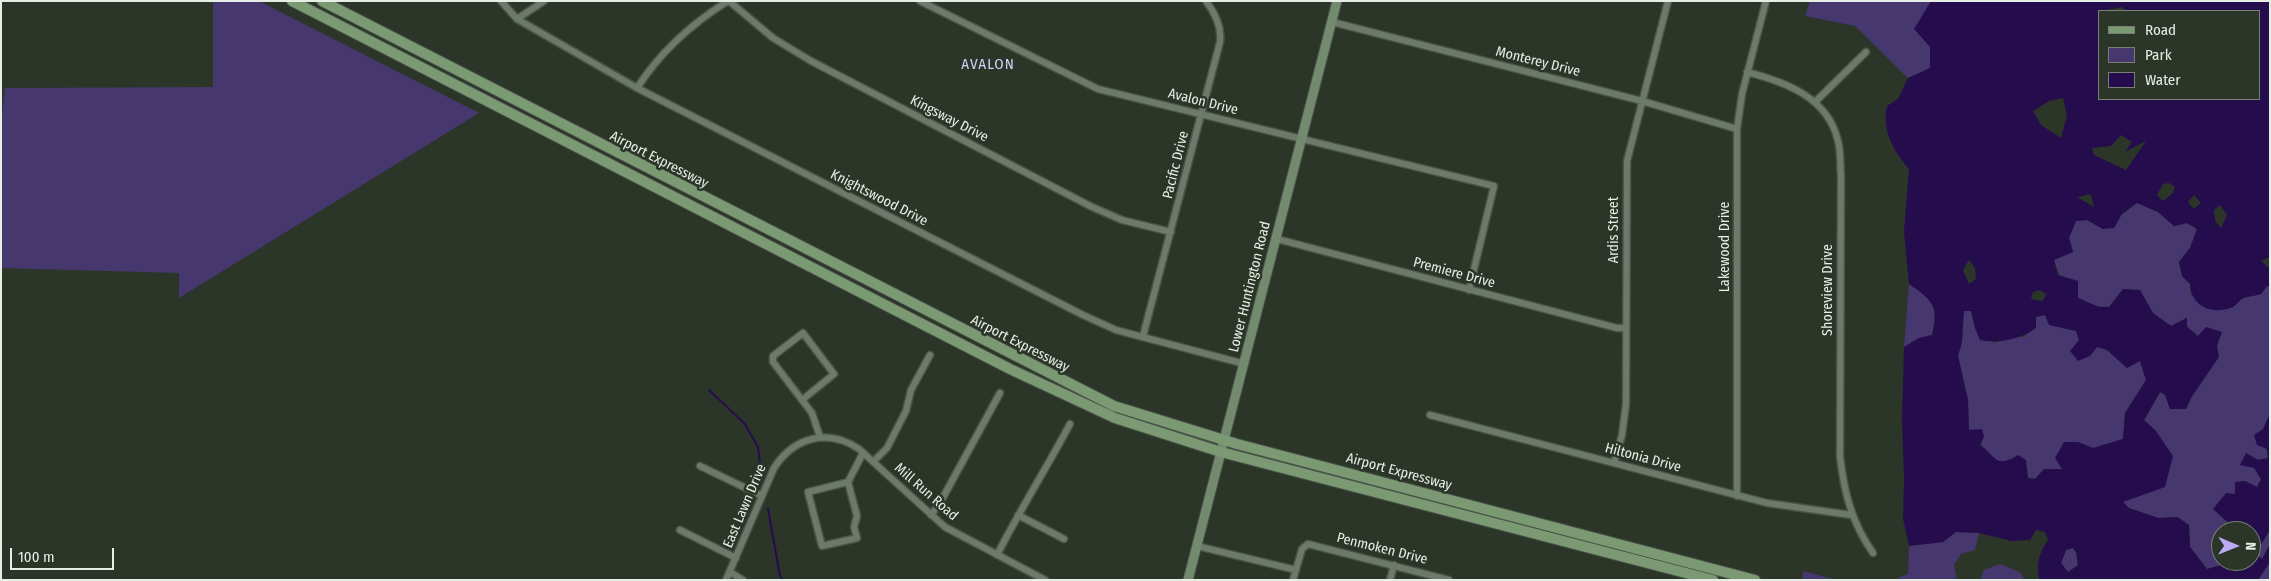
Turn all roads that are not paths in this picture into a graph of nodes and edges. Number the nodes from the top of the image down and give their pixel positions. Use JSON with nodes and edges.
{"nodes":[{"id":1,"x":292,"y":1,"type":"edge"},
{"id":2,"x":322,"y":1,"type":"edge"},
{"id":3,"x":501,"y":1,"type":"edge"},
{"id":4,"x":544,"y":1,"type":"edge"},
{"id":5,"x":728,"y":1,"type":"edge"},
{"id":6,"x":920,"y":1,"type":"edge"},
{"id":7,"x":1206,"y":1,"type":"edge"},
{"id":8,"x":1337,"y":1,"type":"edge"},
{"id":9,"x":1668,"y":1,"type":"edge"},
{"id":10,"x":1766,"y":1,"type":"edge"},
{"id":11,"x":517,"y":19,"type":"junction"},
{"id":12,"x":1332,"y":22,"type":"junction"},
{"id":13,"x":1866,"y":52,"type":"dead end"},
{"id":14,"x":1747,"y":72,"type":"junction"},
{"id":15,"x":638,"y":88,"type":"junction"},
{"id":16,"x":1642,"y":101,"type":"junction"},
{"id":17,"x":1815,"y":102,"type":"junction"},
{"id":18,"x":1201,"y":115,"type":"junction"},
{"id":19,"x":1738,"y":129,"type":"junction"},
{"id":20,"x":1301,"y":140,"type":"junction"},
{"id":21,"x":1171,"y":232,"type":"junction"},
{"id":22,"x":1277,"y":239,"type":"junction"},
{"id":23,"x":1469,"y":290,"type":"junction"},
{"id":24,"x":1626,"y":328,"type":"junction"},
{"id":25,"x":1143,"y":336,"type":"junction"},
{"id":26,"x":930,"y":355,"type":"dead end"},
{"id":27,"x":1245,"y":364,"type":"junction"},
{"id":28,"x":1000,"y":393,"type":"dead end"},
{"id":29,"x":802,"y":400,"type":"junction"},
{"id":30,"x":1430,"y":415,"type":"dead end"},
{"id":31,"x":1070,"y":424,"type":"dead end"},
{"id":32,"x":820,"y":437,"type":"junction"},
{"id":33,"x":1225,"y":440,"type":"junction"},
{"id":34,"x":1221,"y":452,"type":"junction"},
{"id":35,"x":863,"y":453,"type":"junction"},
{"id":36,"x":873,"y":462,"type":"junction"},
{"id":37,"x":1614,"y":463,"type":"junction"},
{"id":38,"x":700,"y":466,"type":"dead end"},
{"id":39,"x":848,"y":482,"type":"junction"},
{"id":40,"x":762,"y":496,"type":"junction"},
{"id":41,"x":1737,"y":496,"type":"junction"},
{"id":42,"x":931,"y":515,"type":"junction"},
{"id":43,"x":1018,"y":515,"type":"junction"},
{"id":44,"x":1851,"y":515,"type":"junction"},
{"id":45,"x":680,"y":530,"type":"dead end"},
{"id":46,"x":1064,"y":539,"type":"dead end"},
{"id":47,"x":1196,"y":546,"type":"junction"},
{"id":48,"x":1873,"y":553,"type":"dead end"},
{"id":49,"x":997,"y":555,"type":"junction"},
{"id":50,"x":736,"y":558,"type":"junction"},
{"id":51,"x":1394,"y":565,"type":"junction"},
{"id":52,"x":1296,"y":570,"type":"junction"},
{"id":53,"x":730,"y":572,"type":"junction"},
{"id":54,"x":726,"y":580,"type":"edge"},
{"id":55,"x":743,"y":580,"type":"edge"},
{"id":56,"x":1045,"y":580,"type":"edge"},
{"id":57,"x":1188,"y":580,"type":"edge"},
{"id":58,"x":1293,"y":580,"type":"edge"},
{"id":59,"x":1390,"y":580,"type":"edge"},
{"id":60,"x":1449,"y":580,"type":"edge"},
{"id":61,"x":1713,"y":580,"type":"edge"},
{"id":62,"x":1755,"y":580,"type":"edge"}],
"edges":[{"from":1,"to":34,"type":"main road","name":"Airport Expressway"},
{"from":2,"to":33,"type":"main road","name":"Airport Expressway"},
{"from":3,"to":11,"type":"street","name":"Knightswood Drive"},
{"from":4,"to":11,"type":"street"},
{"from":5,"to":15,"type":"street"},
{"from":5,"to":21,"type":"street","name":"Kingsway Drive"},
{"from":6,"to":18,"type":"street","name":"Avalon Drive"},
{"from":7,"to":18,"type":"street","name":"Pacific Drive"},
{"from":8,"to":12,"type":"main road","name":"Lower Huntington Road"},
{"from":9,"to":16,"type":"street","name":"Ardis Street"},
{"from":10,"to":14,"type":"street","name":"Lakewood Drive"},
{"from":11,"to":15,"type":"street","name":"Knightswood Drive"},
{"from":12,"to":16,"type":"street","name":"Monterey Drive"},
{"from":12,"to":20,"type":"main road","name":"Lower Huntington Road"},
{"from":13,"to":17,"type":"street"},
{"from":14,"to":17,"type":"street","name":"Shoreview Drive"},
{"from":14,"to":19,"type":"street","name":"Lakewood Drive"},
{"from":15,"to":25,"type":"street","name":"Knightswood Drive"},
{"from":16,"to":19,"type":"street","name":"Monterey Drive"},
{"from":16,"to":24,"type":"street","name":"Ardis Street"},
{"from":17,"to":44,"type":"street","name":"Shoreview Drive"},
{"from":18,"to":20,"type":"street","name":"Avalon Drive"},
{"from":18,"to":21,"type":"street","name":"Pacific Drive"},
{"from":19,"to":41,"type":"street","name":"Lakewood Drive"},
{"from":20,"to":22,"type":"main road","name":"Lower Huntington Road"},
{"from":20,"to":23,"type":"street","name":"Avalon Drive"},
{"from":21,"to":25,"type":"street","name":"Pacific Drive"},
{"from":22,"to":23,"type":"street","name":"Premiere Drive"},
{"from":22,"to":27,"type":"main road","name":"Lower Huntington Road"},
{"from":23,"to":24,"type":"street","name":"Premiere Drive"},
{"from":24,"to":37,"type":"street","name":"Ardis Street"},
{"from":25,"to":27,"type":"street","name":"Knightswood Drive"},
{"from":26,"to":36,"type":"street"},
{"from":27,"to":33,"type":"main road","name":"Lower Huntington Road"},
{"from":28,"to":42,"type":"street"},
{"from":29,"to":29,"type":"street"},
{"from":29,"to":32,"type":"street"},
{"from":30,"to":37,"type":"street","name":"Hiltonia Drive"},
{"from":31,"to":43,"type":"street"},
{"from":32,"to":35,"type":"street","name":"Mill Run Road"},
{"from":32,"to":40,"type":"street","name":"East Lawn Drive"},
{"from":33,"to":34,"type":"main road","name":"Lower Huntington Road"},
{"from":33,"to":62,"type":"main road","name":"Airport Expressway"},
{"from":34,"to":47,"type":"main road","name":"Lower Huntington Road"},
{"from":34,"to":61,"type":"main road","name":"Airport Expressway"},
{"from":35,"to":36,"type":"street","name":"Mill Run Road"},
{"from":35,"to":39,"type":"street"},
{"from":36,"to":42,"type":"street","name":"Mill Run Road"},
{"from":37,"to":41,"type":"street","name":"Hiltonia Drive"},
{"from":38,"to":40,"type":"street"},
{"from":39,"to":39,"type":"street"},
{"from":40,"to":50,"type":"street","name":"East Lawn Drive"},
{"from":41,"to":44,"type":"street","name":"Hiltonia Drive"},
{"from":42,"to":49,"type":"street","name":"Mill Run Road"},
{"from":43,"to":46,"type":"street"},
{"from":43,"to":49,"type":"street"},
{"from":44,"to":48,"type":"street","name":"Shoreview Drive"},
{"from":45,"to":50,"type":"street"},
{"from":47,"to":52,"type":"street"},
{"from":47,"to":57,"type":"main road","name":"Lower Huntington Road"},
{"from":49,"to":56,"type":"street","name":"Mill Run Road"},
{"from":50,"to":53,"type":"street","name":"East Lawn Drive"},
{"from":51,"to":52,"type":"street","name":"Penmoken Drive"},
{"from":51,"to":59,"type":"street"},
{"from":51,"to":60,"type":"street","name":"Penmoken Drive"},
{"from":52,"to":58,"type":"street"},
{"from":53,"to":54,"type":"street","name":"East Lawn Drive"},
{"from":53,"to":55,"type":"street"}]}
